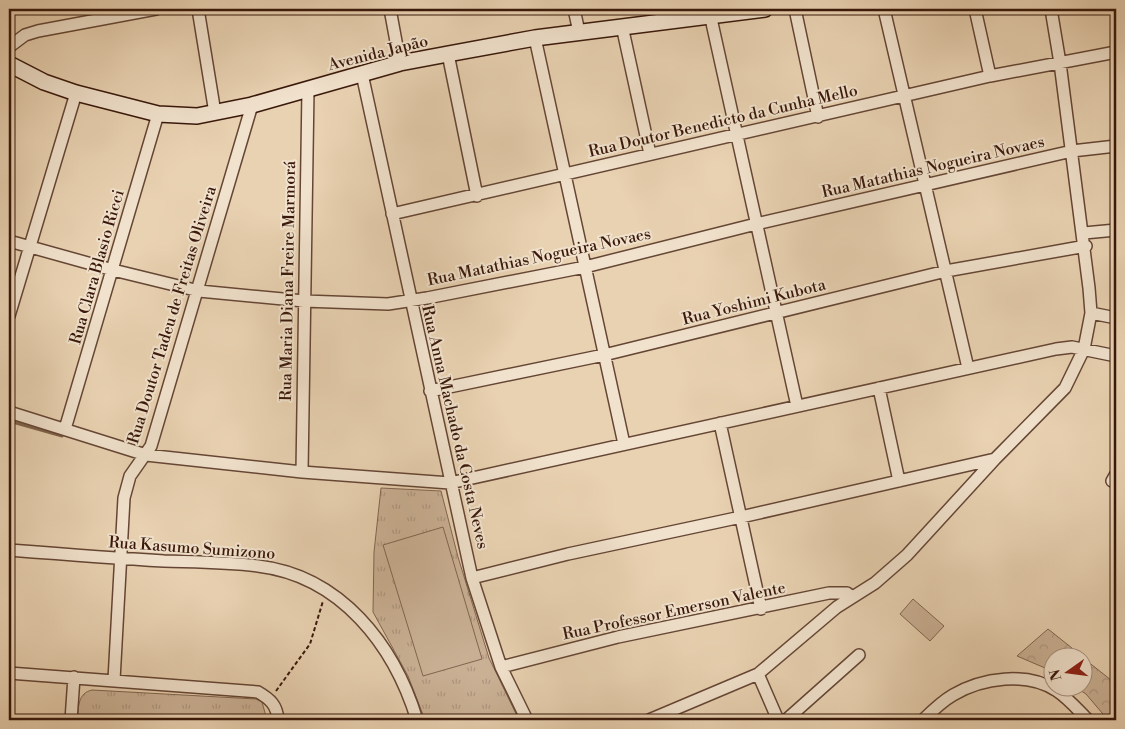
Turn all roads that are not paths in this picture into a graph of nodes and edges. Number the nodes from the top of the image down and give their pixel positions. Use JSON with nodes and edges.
{"nodes":[{"id":1,"x":156,"y":9,"type":"edge"},
{"id":2,"x":198,"y":9,"type":"edge"},
{"id":3,"x":390,"y":9,"type":"edge"},
{"id":4,"x":574,"y":9,"type":"edge"},
{"id":5,"x":759,"y":9,"type":"edge"},
{"id":6,"x":765,"y":9,"type":"edge"},
{"id":7,"x":795,"y":9,"type":"edge"},
{"id":8,"x":884,"y":9,"type":"edge"},
{"id":9,"x":975,"y":9,"type":"edge"},
{"id":10,"x":1051,"y":9,"type":"edge"},
{"id":11,"x":710,"y":14,"type":"junction"},
{"id":12,"x":622,"y":26,"type":"junction"},
{"id":13,"x":579,"y":32,"type":"junction"},
{"id":14,"x":535,"y":38,"type":"junction"},
{"id":15,"x":9,"y":47,"type":"edge"},
{"id":16,"x":1116,"y":52,"type":"edge"},
{"id":17,"x":448,"y":54,"type":"junction"},
{"id":18,"x":400,"y":63,"type":"junction"},
{"id":19,"x":1060,"y":63,"type":"junction"},
{"id":20,"x":9,"y":64,"type":"edge"},
{"id":21,"x":362,"y":74,"type":"junction"},
{"id":22,"x":990,"y":76,"type":"junction"},
{"id":23,"x":308,"y":90,"type":"junction"},
{"id":24,"x":76,"y":93,"type":"junction"},
{"id":25,"x":903,"y":96,"type":"junction"},
{"id":26,"x":252,"y":106,"type":"junction"},
{"id":27,"x":215,"y":113,"type":"junction"},
{"id":28,"x":158,"y":114,"type":"junction"},
{"id":29,"x":818,"y":117,"type":"junction"},
{"id":30,"x":736,"y":136,"type":"junction"},
{"id":31,"x":1116,"y":146,"type":"edge"},
{"id":32,"x":1072,"y":152,"type":"junction"},
{"id":33,"x":650,"y":154,"type":"junction"},
{"id":34,"x":566,"y":174,"type":"junction"},
{"id":35,"x":926,"y":186,"type":"junction"},
{"id":36,"x":477,"y":196,"type":"junction"},
{"id":37,"x":392,"y":214,"type":"junction"},
{"id":38,"x":756,"y":224,"type":"junction"},
{"id":39,"x":1116,"y":230,"type":"edge"},
{"id":40,"x":1084,"y":233,"type":"junction"},
{"id":41,"x":9,"y":241,"type":"edge"},
{"id":42,"x":1086,"y":246,"type":"junction"},
{"id":43,"x":28,"y":247,"type":"junction"},
{"id":44,"x":585,"y":266,"type":"junction"},
{"id":45,"x":113,"y":270,"type":"junction"},
{"id":46,"x":946,"y":270,"type":"junction"},
{"id":47,"x":198,"y":291,"type":"junction"},
{"id":48,"x":304,"y":300,"type":"junction"},
{"id":49,"x":410,"y":302,"type":"junction"},
{"id":50,"x":776,"y":313,"type":"junction"},
{"id":51,"x":1091,"y":313,"type":"junction"},
{"id":52,"x":9,"y":316,"type":"edge"},
{"id":53,"x":1116,"y":318,"type":"edge"},
{"id":54,"x":1084,"y":349,"type":"junction"},
{"id":55,"x":604,"y":355,"type":"junction"},
{"id":56,"x":1116,"y":356,"type":"edge"},
{"id":57,"x":968,"y":368,"type":"junction"},
{"id":58,"x":879,"y":388,"type":"junction"},
{"id":59,"x":430,"y":391,"type":"junction"},
{"id":60,"x":797,"y":406,"type":"junction"},
{"id":61,"x":9,"y":412,"type":"edge"},
{"id":62,"x":720,"y":423,"type":"junction"},
{"id":63,"x":65,"y":429,"type":"junction"},
{"id":64,"x":624,"y":444,"type":"junction"},
{"id":65,"x":146,"y":455,"type":"junction"},
{"id":66,"x":995,"y":459,"type":"junction"},
{"id":67,"x":302,"y":472,"type":"junction"},
{"id":68,"x":900,"y":481,"type":"junction"},
{"id":69,"x":450,"y":483,"type":"junction"},
{"id":70,"x":741,"y":518,"type":"junction"},
{"id":71,"x":9,"y":550,"type":"edge"},
{"id":72,"x":120,"y":558,"type":"junction"},
{"id":73,"x":472,"y":578,"type":"junction"},
{"id":74,"x":852,"y":597,"type":"junction"},
{"id":75,"x":761,"y":609,"type":"junction"},
{"id":76,"x":859,"y":655,"type":"dead end"},
{"id":77,"x":501,"y":667,"type":"junction"},
{"id":78,"x":9,"y":673,"type":"edge"},
{"id":79,"x":758,"y":674,"type":"junction"},
{"id":80,"x":74,"y":677,"type":"junction"},
{"id":81,"x":114,"y":680,"type":"junction"},
{"id":82,"x":674,"y":715,"type":"edge"},
{"id":83,"x":71,"y":720,"type":"edge"},
{"id":84,"x":278,"y":720,"type":"edge"},
{"id":85,"x":417,"y":720,"type":"edge"},
{"id":86,"x":527,"y":720,"type":"edge"},
{"id":87,"x":649,"y":720,"type":"edge"},
{"id":88,"x":778,"y":720,"type":"edge"},
{"id":89,"x":786,"y":720,"type":"edge"},
{"id":90,"x":923,"y":720,"type":"edge"},
{"id":91,"x":1088,"y":720,"type":"edge"}],
"edges":[{"from":1,"to":15,"type":"street"},
{"from":2,"to":27,"type":"street"},
{"from":3,"to":18,"type":"street"},
{"from":4,"to":13,"type":"street"},
{"from":5,"to":6,"type":"main road","name":"Avenida Japão"},
{"from":5,"to":11,"type":"main road","name":"Avenida Japão"},
{"from":7,"to":29,"type":"street"},
{"from":8,"to":25,"type":"street"},
{"from":9,"to":22,"type":"street"},
{"from":10,"to":19,"type":"street"},
{"from":11,"to":12,"type":"main road","name":"Avenida Japão"},
{"from":11,"to":30,"type":"street"},
{"from":12,"to":13,"type":"main road","name":"Avenida Japão"},
{"from":12,"to":33,"type":"street"},
{"from":13,"to":14,"type":"main road","name":"Avenida Japão"},
{"from":14,"to":17,"type":"main road","name":"Avenida Japão"},
{"from":14,"to":34,"type":"street"},
{"from":16,"to":19,"type":"street","name":"Rua Doutor Benedicto da Cunha Mello"},
{"from":17,"to":18,"type":"main road","name":"Avenida Japão"},
{"from":17,"to":36,"type":"street"},
{"from":18,"to":21,"type":"main road","name":"Avenida Japão"},
{"from":19,"to":22,"type":"street","name":"Rua Doutor Benedicto da Cunha Mello"},
{"from":19,"to":32,"type":"street"},
{"from":20,"to":24,"type":"main road","name":"Avenida Japão"},
{"from":21,"to":23,"type":"main road","name":"Avenida Japão"},
{"from":21,"to":37,"type":"street","name":"Rua Anna Machado da Costa Neves"},
{"from":22,"to":25,"type":"street","name":"Rua Doutor Benedicto da Cunha Mello"},
{"from":23,"to":26,"type":"main road","name":"Avenida Japão"},
{"from":23,"to":48,"type":"street","name":"Rua Maria Diana Freire Marmorá"},
{"from":24,"to":28,"type":"main road","name":"Avenida Japão"},
{"from":24,"to":43,"type":"street"},
{"from":25,"to":29,"type":"street","name":"Rua Doutor Benedicto da Cunha Mello"},
{"from":25,"to":35,"type":"street"},
{"from":26,"to":27,"type":"main road","name":"Avenida Japão"},
{"from":26,"to":47,"type":"street","name":"Rua Doutor Tadeu de Freitas Oliveira"},
{"from":27,"to":28,"type":"main road","name":"Avenida Japão"},
{"from":28,"to":45,"type":"street","name":"Rua Clara Blasio Ricci"},
{"from":29,"to":30,"type":"street","name":"Rua Doutor Benedicto da Cunha Mello"},
{"from":30,"to":33,"type":"street","name":"Rua Doutor Benedicto da Cunha Mello"},
{"from":30,"to":38,"type":"street"},
{"from":31,"to":32,"type":"street","name":"Rua Matathias Nogueira Novaes"},
{"from":32,"to":35,"type":"street","name":"Rua Matathias Nogueira Novaes"},
{"from":32,"to":40,"type":"street"},
{"from":33,"to":34,"type":"street","name":"Rua Doutor Benedicto da Cunha Mello"},
{"from":34,"to":36,"type":"street","name":"Rua Doutor Benedicto da Cunha Mello"},
{"from":34,"to":44,"type":"street"},
{"from":35,"to":38,"type":"street","name":"Rua Matathias Nogueira Novaes"},
{"from":35,"to":46,"type":"street"},
{"from":36,"to":37,"type":"street","name":"Rua Doutor Benedicto da Cunha Mello"},
{"from":37,"to":49,"type":"street","name":"Rua Anna Machado da Costa Neves"},
{"from":38,"to":44,"type":"street","name":"Rua Matathias Nogueira Novaes"},
{"from":38,"to":50,"type":"street"},
{"from":39,"to":40,"type":"street"},
{"from":40,"to":42,"type":"street"},
{"from":41,"to":43,"type":"street","name":"Rua Matathias Nogueira Novaes"},
{"from":42,"to":46,"type":"street","name":"Rua Yoshimi Kubota"},
{"from":42,"to":51,"type":"street"},
{"from":43,"to":45,"type":"street","name":"Rua Matathias Nogueira Novaes"},
{"from":43,"to":52,"type":"street"},
{"from":44,"to":49,"type":"street","name":"Rua Matathias Nogueira Novaes"},
{"from":44,"to":55,"type":"street"},
{"from":45,"to":47,"type":"street","name":"Rua Matathias Nogueira Novaes"},
{"from":45,"to":63,"type":"street","name":"Rua Clara Blasio Ricci"},
{"from":46,"to":50,"type":"street","name":"Rua Yoshimi Kubota"},
{"from":46,"to":57,"type":"street"},
{"from":47,"to":48,"type":"street","name":"Rua Matathias Nogueira Novaes"},
{"from":47,"to":65,"type":"street","name":"Rua Doutor Tadeu de Freitas Oliveira"},
{"from":48,"to":49,"type":"street","name":"Rua Matathias Nogueira Novaes"},
{"from":48,"to":67,"type":"street","name":"Rua Maria Diana Freire Marmorá"},
{"from":49,"to":59,"type":"street","name":"Rua Anna Machado da Costa Neves"},
{"from":50,"to":55,"type":"street","name":"Rua Yoshimi Kubota"},
{"from":50,"to":60,"type":"street"},
{"from":51,"to":53,"type":"street"},
{"from":51,"to":54,"type":"street"},
{"from":54,"to":56,"type":"street"},
{"from":54,"to":57,"type":"street"},
{"from":54,"to":66,"type":"street"},
{"from":55,"to":59,"type":"street","name":"Rua Yoshimi Kubota"},
{"from":55,"to":64,"type":"street"},
{"from":57,"to":58,"type":"street"},
{"from":58,"to":60,"type":"street"},
{"from":58,"to":68,"type":"street"},
{"from":59,"to":69,"type":"street","name":"Rua Anna Machado da Costa Neves"},
{"from":60,"to":62,"type":"street"},
{"from":61,"to":63,"type":"street"},
{"from":62,"to":64,"type":"street"},
{"from":62,"to":70,"type":"street"},
{"from":63,"to":65,"type":"street"},
{"from":64,"to":69,"type":"street"},
{"from":65,"to":67,"type":"street"},
{"from":65,"to":72,"type":"street","name":"Rua Doutor Tadeu de Freitas Oliveira"},
{"from":66,"to":68,"type":"street"},
{"from":66,"to":74,"type":"street"},
{"from":67,"to":69,"type":"street"},
{"from":68,"to":70,"type":"street"},
{"from":69,"to":73,"type":"street","name":"Rua Anna Machado da Costa Neves"},
{"from":70,"to":73,"type":"street"},
{"from":70,"to":75,"type":"street"},
{"from":71,"to":72,"type":"street","name":"Rua Kasumo Sumizono"},
{"from":72,"to":81,"type":"street","name":"Rua Doutor Tadeu de Freitas Oliveira"},
{"from":72,"to":85,"type":"street","name":"Rua Kasumo Sumizono"},
{"from":73,"to":77,"type":"street","name":"Rua Anna Machado da Costa Neves"},
{"from":74,"to":75,"type":"street","name":"Rua Professor Emerson Valente"},
{"from":74,"to":79,"type":"street"},
{"from":75,"to":77,"type":"street","name":"Rua Professor Emerson Valente"},
{"from":76,"to":89,"type":"street"},
{"from":77,"to":86,"type":"street","name":"Rua Anna Machado da Costa Neves"},
{"from":78,"to":80,"type":"street"},
{"from":79,"to":82,"type":"street"},
{"from":79,"to":88,"type":"street"},
{"from":80,"to":81,"type":"street"},
{"from":80,"to":83,"type":"street"},
{"from":81,"to":84,"type":"street"},
{"from":82,"to":87,"type":"street"},
{"from":90,"to":91,"type":"street"}]}
